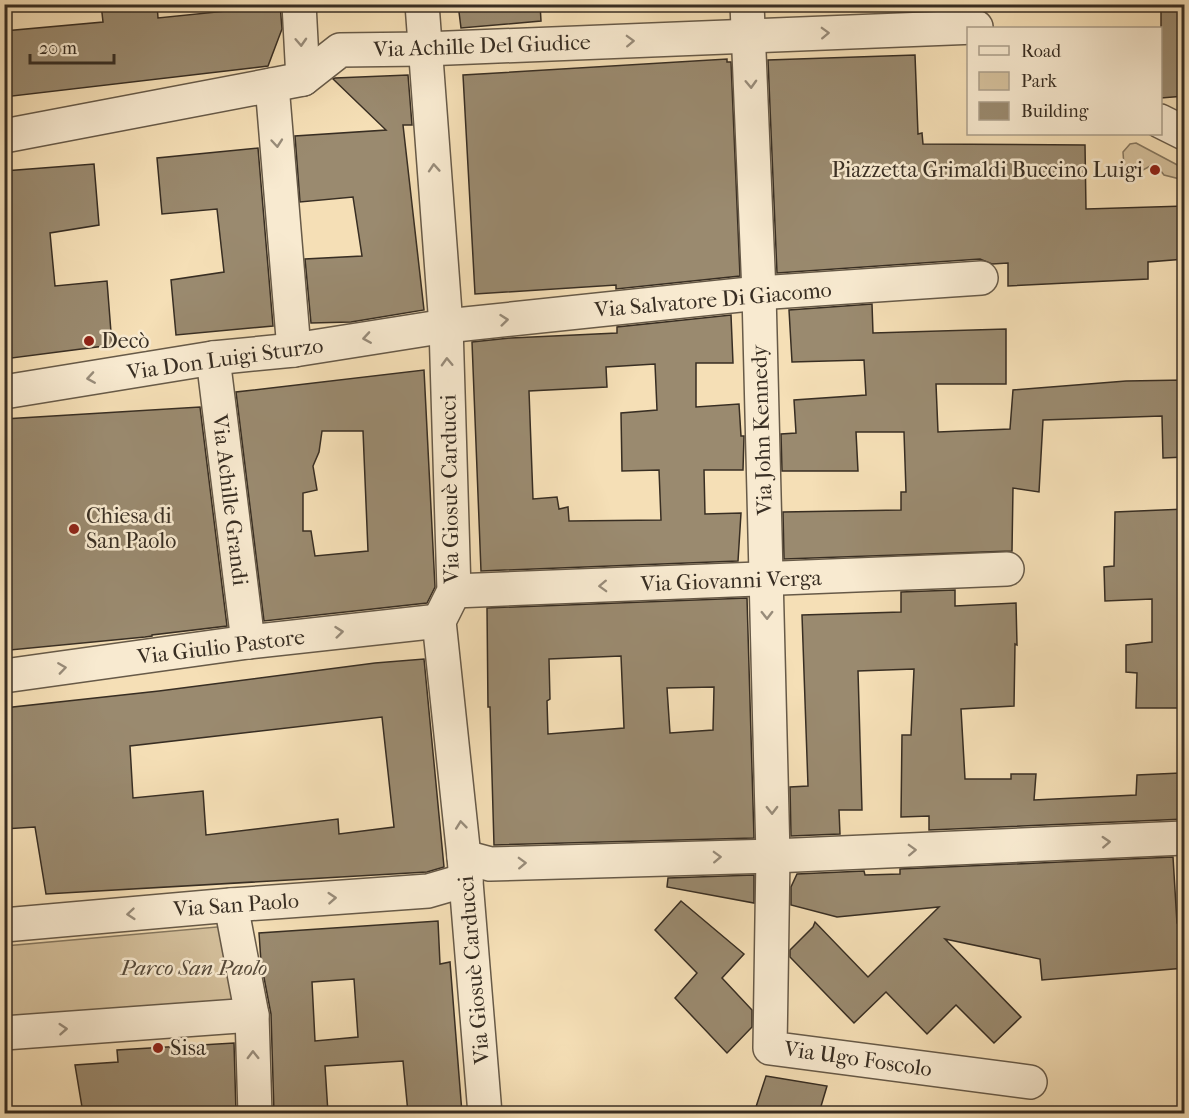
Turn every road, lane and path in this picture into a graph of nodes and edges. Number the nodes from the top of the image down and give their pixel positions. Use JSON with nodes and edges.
{"nodes":[{"id":1,"x":298,"y":4,"type":"edge"},
{"id":2,"x":422,"y":4,"type":"edge"},
{"id":3,"x":747,"y":4,"type":"edge"},
{"id":4,"x":948,"y":4,"type":"edge"},
{"id":5,"x":976,"y":27,"type":"edge"},
{"id":6,"x":967,"y":28,"type":"edge"},
{"id":7,"x":749,"y":36,"type":"junction"},
{"id":8,"x":424,"y":49,"type":"junction"},
{"id":9,"x":287,"y":82,"type":"junction"},
{"id":10,"x":1162,"y":122,"type":"edge"},
{"id":11,"x":1185,"y":134,"type":"edge"},
{"id":12,"x":4,"y":136,"type":"edge"},
{"id":13,"x":981,"y":278,"type":"dead end"},
{"id":14,"x":759,"y":293,"type":"junction"},
{"id":15,"x":446,"y":326,"type":"junction"},
{"id":16,"x":294,"y":350,"type":"junction"},
{"id":17,"x":213,"y":358,"type":"junction"},
{"id":18,"x":4,"y":392,"type":"edge"},
{"id":19,"x":1008,"y":569,"type":"dead end"},
{"id":20,"x":766,"y":580,"type":"junction"},
{"id":21,"x":454,"y":591,"type":"junction"},
{"id":22,"x":439,"y":621,"type":"junction"},
{"id":23,"x":248,"y":642,"type":"junction"},
{"id":24,"x":4,"y":676,"type":"edge"},
{"id":25,"x":1185,"y":838,"type":"edge"},
{"id":26,"x":773,"y":856,"type":"junction"},
{"id":27,"x":465,"y":868,"type":"junction"},
{"id":28,"x":231,"y":905,"type":"junction"},
{"id":29,"x":4,"y":925,"type":"edge"},
{"id":30,"x":252,"y":1015,"type":"junction"},
{"id":31,"x":4,"y":1033,"type":"edge"},
{"id":32,"x":1030,"y":1082,"type":"dead end"},
{"id":33,"x":255,"y":1113,"type":"edge"},
{"id":34,"x":485,"y":1113,"type":"edge"}],
"edges":[{"from":1,"to":9,"type":"street","one_way":true},
{"from":2,"to":8,"type":"street","name":"Via Giosuè Carducci"},
{"from":3,"to":7,"type":"street","name":"Via John Kennedy"},
{"from":4,"to":5,"type":"street"},
{"from":7,"to":6,"type":"street","name":"Via Achille Del Giudice","one_way":true},
{"from":8,"to":7,"type":"street","name":"Via Achille Del Giudice","one_way":true},
{"from":7,"to":14,"type":"street","name":"Via John Kennedy","one_way":true},
{"from":8,"to":9,"type":"street","name":"Via Achille Del Giudice"},
{"from":15,"to":8,"type":"street","name":"Via Giosuè Carducci","one_way":true},
{"from":9,"to":12,"type":"street","name":"Via Achille Del Giudice"},
{"from":9,"to":16,"type":"street","one_way":true},
{"from":10,"to":11,"type":"street"},
{"from":13,"to":14,"type":"street","name":"Via Salvatore Di Giacomo"},
{"from":15,"to":14,"type":"street","name":"Via Salvatore Di Giacomo","one_way":true},
{"from":14,"to":20,"type":"street","name":"Via John Kennedy"},
{"from":15,"to":16,"type":"street","name":"Via Don Luigi Sturzo","one_way":true},
{"from":21,"to":15,"type":"street","name":"Via Giosuè Carducci","one_way":true},
{"from":16,"to":17,"type":"street","name":"Via Don Luigi Sturzo"},
{"from":17,"to":18,"type":"street","name":"Via Don Luigi Sturzo","one_way":true},
{"from":17,"to":23,"type":"street","name":"Via Achille Grandi"},
{"from":19,"to":20,"type":"street","name":"Via Giovanni Verga"},
{"from":20,"to":21,"type":"street","name":"Via Giovanni Verga","one_way":true},
{"from":20,"to":26,"type":"street","name":"Via John Kennedy","one_way":true},
{"from":21,"to":22,"type":"street","name":"Via Giosuè Carducci"},
{"from":23,"to":22,"type":"street","name":"Via Giulio Pastore","one_way":true},
{"from":27,"to":22,"type":"street","name":"Via Giosuè Carducci","one_way":true},
{"from":24,"to":23,"type":"street","name":"Via Giulio Pastore","one_way":true},
{"from":26,"to":25,"type":"street","one_way":true},
{"from":27,"to":26,"type":"street","one_way":true},
{"from":26,"to":32,"type":"street","name":"Via Ugo Foscolo"},
{"from":28,"to":27,"type":"street","name":"Via San Paolo","one_way":true},
{"from":27,"to":34,"type":"street","name":"Via Giosuè Carducci"},
{"from":28,"to":29,"type":"street","name":"Via San Paolo","one_way":true},
{"from":28,"to":30,"type":"street"},
{"from":31,"to":30,"type":"street","one_way":true},
{"from":33,"to":30,"type":"street","one_way":true}]}
